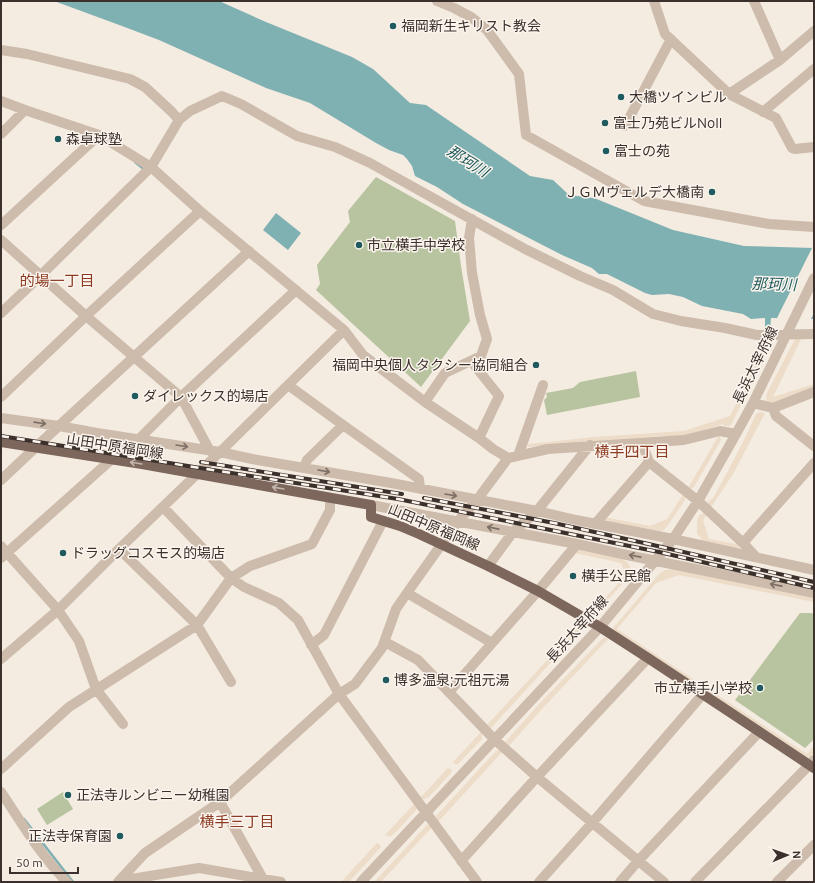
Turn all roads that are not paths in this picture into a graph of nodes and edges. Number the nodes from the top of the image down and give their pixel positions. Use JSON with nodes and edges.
{"nodes":[{"id":1,"x":437,"y":1,"type":"edge"},
{"id":2,"x":654,"y":1,"type":"edge"},
{"id":3,"x":754,"y":1,"type":"edge"},
{"id":4,"x":457,"y":5,"type":"edge"},
{"id":5,"x":814,"y":31,"type":"edge"},
{"id":6,"x":671,"y":39,"type":"junction"},
{"id":7,"x":1,"y":50,"type":"edge"},
{"id":8,"x":780,"y":60,"type":"junction"},
{"id":9,"x":814,"y":69,"type":"edge"},
{"id":10,"x":729,"y":94,"type":"junction"},
{"id":11,"x":1,"y":101,"type":"edge"},
{"id":12,"x":25,"y":110,"type":"junction"},
{"id":13,"x":763,"y":112,"type":"junction"},
{"id":14,"x":179,"y":120,"type":"junction"},
{"id":15,"x":625,"y":126,"type":"dead end"},
{"id":16,"x":1,"y":134,"type":"edge"},
{"id":17,"x":99,"y":135,"type":"junction"},
{"id":18,"x":814,"y":148,"type":"edge"},
{"id":19,"x":151,"y":166,"type":"junction"},
{"id":20,"x":200,"y":211,"type":"junction"},
{"id":21,"x":472,"y":219,"type":"junction"},
{"id":22,"x":1,"y":224,"type":"edge"},
{"id":23,"x":814,"y":227,"type":"edge"},
{"id":24,"x":1,"y":240,"type":"edge"},
{"id":25,"x":249,"y":251,"type":"junction"},
{"id":26,"x":41,"y":275,"type":"junction"},
{"id":27,"x":814,"y":278,"type":"edge"},
{"id":28,"x":296,"y":290,"type":"junction"},
{"id":29,"x":1,"y":313,"type":"edge"},
{"id":30,"x":86,"y":316,"type":"junction"},
{"id":31,"x":344,"y":330,"type":"junction"},
{"id":32,"x":787,"y":333,"type":"junction"},
{"id":33,"x":814,"y":334,"type":"edge"},
{"id":34,"x":134,"y":356,"type":"junction"},
{"id":35,"x":471,"y":361,"type":"junction"},
{"id":36,"x":288,"y":385,"type":"junction"},
{"id":37,"x":544,"y":385,"type":"dead end"},
{"id":38,"x":814,"y":392,"type":"edge"},
{"id":39,"x":181,"y":396,"type":"junction"},
{"id":40,"x":1,"y":397,"type":"edge"},
{"id":41,"x":425,"y":402,"type":"junction"},
{"id":42,"x":753,"y":403,"type":"junction"},
{"id":43,"x":773,"y":408,"type":"junction"},
{"id":44,"x":1,"y":418,"type":"edge"},
{"id":45,"x":343,"y":425,"type":"junction"},
{"id":46,"x":59,"y":426,"type":"junction"},
{"id":47,"x":736,"y":434,"type":"junction"},
{"id":48,"x":479,"y":438,"type":"junction"},
{"id":49,"x":138,"y":440,"type":"junction"},
{"id":50,"x":1,"y":442,"type":"edge"},
{"id":51,"x":642,"y":443,"type":"junction"},
{"id":52,"x":590,"y":445,"type":"junction"},
{"id":53,"x":814,"y":446,"type":"edge"},
{"id":54,"x":36,"y":447,"type":"junction"},
{"id":55,"x":215,"y":452,"type":"junction"},
{"id":56,"x":513,"y":457,"type":"junction"},
{"id":57,"x":112,"y":459,"type":"junction"},
{"id":58,"x":649,"y":462,"type":"junction"},
{"id":59,"x":814,"y":463,"type":"edge"},
{"id":60,"x":304,"y":468,"type":"junction"},
{"id":61,"x":197,"y":474,"type":"junction"},
{"id":62,"x":1,"y":480,"type":"edge"},
{"id":63,"x":420,"y":489,"type":"junction"},
{"id":64,"x":330,"y":498,"type":"junction"},
{"id":65,"x":477,"y":500,"type":"junction"},
{"id":66,"x":698,"y":501,"type":"junction"},
{"id":67,"x":371,"y":505,"type":"junction"},
{"id":68,"x":163,"y":507,"type":"junction"},
{"id":69,"x":537,"y":511,"type":"junction"},
{"id":70,"x":384,"y":521,"type":"junction"},
{"id":71,"x":458,"y":521,"type":"junction"},
{"id":72,"x":595,"y":524,"type":"junction"},
{"id":73,"x":513,"y":532,"type":"junction"},
{"id":74,"x":673,"y":539,"type":"junction"},
{"id":75,"x":743,"y":543,"type":"junction"},
{"id":76,"x":442,"y":544,"type":"junction"},
{"id":77,"x":577,"y":544,"type":"junction"},
{"id":78,"x":119,"y":549,"type":"junction"},
{"id":79,"x":3,"y":552,"type":"edge"},
{"id":80,"x":756,"y":557,"type":"junction"},
{"id":81,"x":655,"y":560,"type":"junction"},
{"id":82,"x":488,"y":566,"type":"junction"},
{"id":83,"x":814,"y":570,"type":"edge"},
{"id":84,"x":231,"y":578,"type":"junction"},
{"id":85,"x":538,"y":591,"type":"junction"},
{"id":86,"x":407,"y":593,"type":"junction"},
{"id":87,"x":814,"y":593,"type":"edge"},
{"id":88,"x":58,"y":610,"type":"junction"},
{"id":89,"x":197,"y":625,"type":"junction"},
{"id":90,"x":600,"y":627,"type":"junction"},
{"id":91,"x":385,"y":642,"type":"junction"},
{"id":92,"x":492,"y":643,"type":"junction"},
{"id":93,"x":311,"y":645,"type":"junction"},
{"id":94,"x":648,"y":658,"type":"junction"},
{"id":95,"x":1,"y":660,"type":"edge"},
{"id":96,"x":231,"y":682,"type":"dead end"},
{"id":97,"x":96,"y":689,"type":"junction"},
{"id":98,"x":448,"y":692,"type":"junction"},
{"id":99,"x":339,"y":694,"type":"junction"},
{"id":100,"x":703,"y":694,"type":"junction"},
{"id":101,"x":123,"y":724,"type":"dead end"},
{"id":102,"x":759,"y":732,"type":"junction"},
{"id":103,"x":494,"y":739,"type":"junction"},
{"id":104,"x":812,"y":764,"type":"edge"},
{"id":105,"x":1,"y":769,"type":"edge"},
{"id":106,"x":537,"y":777,"type":"junction"},
{"id":107,"x":1,"y":792,"type":"edge"},
{"id":108,"x":220,"y":802,"type":"junction"},
{"id":109,"x":426,"y":813,"type":"junction"},
{"id":110,"x":592,"y":823,"type":"junction"},
{"id":111,"x":814,"y":845,"type":"edge"},
{"id":112,"x":461,"y":861,"type":"junction"},
{"id":113,"x":638,"y":861,"type":"junction"},
{"id":114,"x":267,"y":880,"type":"edge"},
{"id":115,"x":67,"y":882,"type":"edge"},
{"id":116,"x":119,"y":882,"type":"edge"},
{"id":117,"x":281,"y":882,"type":"edge"},
{"id":118,"x":361,"y":882,"type":"edge"},
{"id":119,"x":477,"y":882,"type":"edge"},
{"id":120,"x":539,"y":882,"type":"edge"},
{"id":121,"x":620,"y":882,"type":"edge"},
{"id":122,"x":664,"y":882,"type":"edge"},
{"id":123,"x":695,"y":882,"type":"edge"},
{"id":124,"x":777,"y":882,"type":"edge"}],
"edges":[{"from":1,"to":4,"type":"street"},
{"from":2,"to":6,"type":"street"},
{"from":3,"to":8,"type":"street"},
{"from":4,"to":23,"type":"street"},
{"from":5,"to":8,"type":"street"},
{"from":6,"to":10,"type":"street"},
{"from":6,"to":15,"type":"street"},
{"from":7,"to":14,"type":"street"},
{"from":8,"to":10,"type":"street"},
{"from":9,"to":13,"type":"street"},
{"from":10,"to":13,"type":"street"},
{"from":11,"to":12,"type":"street"},
{"from":12,"to":16,"type":"street"},
{"from":12,"to":17,"type":"street"},
{"from":13,"to":18,"type":"street"},
{"from":14,"to":19,"type":"street"},
{"from":14,"to":21,"type":"street"},
{"from":17,"to":19,"type":"street"},
{"from":17,"to":22,"type":"street"},
{"from":19,"to":20,"type":"street"},
{"from":19,"to":26,"type":"street"},
{"from":20,"to":25,"type":"street"},
{"from":20,"to":30,"type":"street"},
{"from":21,"to":32,"type":"street"},
{"from":21,"to":35,"type":"street"},
{"from":24,"to":26,"type":"street"},
{"from":25,"to":28,"type":"street"},
{"from":25,"to":34,"type":"street"},
{"from":26,"to":29,"type":"street"},
{"from":26,"to":30,"type":"street"},
{"from":27,"to":32,"type":"street","name":"長浜太宰府線"},
{"from":28,"to":31,"type":"street"},
{"from":28,"to":39,"type":"street"},
{"from":30,"to":34,"type":"street"},
{"from":30,"to":40,"type":"street"},
{"from":31,"to":36,"type":"street"},
{"from":31,"to":41,"type":"street"},
{"from":32,"to":33,"type":"street"},
{"from":32,"to":42,"type":"street","name":"長浜太宰府線"},
{"from":34,"to":39,"type":"street"},
{"from":34,"to":46,"type":"street"},
{"from":35,"to":41,"type":"street"},
{"from":35,"to":48,"type":"street"},
{"from":36,"to":45,"type":"street"},
{"from":36,"to":55,"type":"street"},
{"from":37,"to":56,"type":"street"},
{"from":38,"to":43,"type":"street"},
{"from":39,"to":49,"type":"street"},
{"from":39,"to":55,"type":"street"},
{"from":41,"to":48,"type":"street"},
{"from":42,"to":43,"type":"street"},
{"from":42,"to":47,"type":"street","name":"長浜太宰府線"},
{"from":43,"to":53,"type":"street"},
{"from":44,"to":46,"type":"street","one_way":true},
{"from":45,"to":60,"type":"street"},
{"from":45,"to":63,"type":"street"},
{"from":46,"to":49,"type":"street"},
{"from":46,"to":54,"type":"street"},
{"from":47,"to":51,"type":"street"},
{"from":47,"to":66,"type":"street","name":"長浜太宰府線"},
{"from":48,"to":56,"type":"street"},
{"from":49,"to":55,"type":"street","one_way":true},
{"from":49,"to":57,"type":"street"},
{"from":50,"to":54,"type":"main road","name":"山田中原福岡線"},
{"from":51,"to":52,"type":"street"},
{"from":51,"to":58,"type":"street"},
{"from":52,"to":56,"type":"street"},
{"from":52,"to":69,"type":"street"},
{"from":54,"to":57,"type":"main road","name":"山田中原福岡線"},
{"from":54,"to":62,"type":"street"},
{"from":55,"to":60,"type":"street"},
{"from":55,"to":61,"type":"street"},
{"from":56,"to":65,"type":"street"},
{"from":61,"to":57,"type":"main road","name":"山田中原福岡線","one_way":true},
{"from":57,"to":79,"type":"street"},
{"from":58,"to":66,"type":"street"},
{"from":58,"to":72,"type":"street"},
{"from":59,"to":75,"type":"street"},
{"from":60,"to":63,"type":"street","one_way":true},
{"from":64,"to":61,"type":"main road","name":"山田中原福岡線","one_way":true},
{"from":61,"to":68,"type":"street"},
{"from":63,"to":65,"type":"street","one_way":true},
{"from":64,"to":67,"type":"main road","name":"山田中原福岡線"},
{"from":64,"to":84,"type":"street"},
{"from":65,"to":69,"type":"street"},
{"from":65,"to":71,"type":"street"},
{"from":66,"to":74,"type":"street","name":"長浜太宰府線"},
{"from":66,"to":75,"type":"street"},
{"from":67,"to":70,"type":"main road","name":"山田中原福岡線"},
{"from":67,"to":71,"type":"street"},
{"from":68,"to":78,"type":"street"},
{"from":68,"to":84,"type":"street"},
{"from":69,"to":72,"type":"street"},
{"from":69,"to":73,"type":"street"},
{"from":70,"to":76,"type":"main road","name":"山田中原福岡線"},
{"from":70,"to":93,"type":"street"},
{"from":73,"to":71,"type":"street","one_way":true},
{"from":71,"to":76,"type":"street"},
{"from":72,"to":74,"type":"street"},
{"from":73,"to":77,"type":"street"},
{"from":73,"to":82,"type":"street"},
{"from":74,"to":80,"type":"street"},
{"from":74,"to":81,"type":"street","name":"長浜太宰府線"},
{"from":75,"to":80,"type":"street"},
{"from":76,"to":82,"type":"main road","name":"山田中原福岡線"},
{"from":76,"to":86,"type":"street"},
{"from":81,"to":77,"type":"street","one_way":true},
{"from":77,"to":85,"type":"street"},
{"from":78,"to":88,"type":"street"},
{"from":78,"to":89,"type":"street"},
{"from":79,"to":88,"type":"street"},
{"from":80,"to":83,"type":"street"},
{"from":87,"to":81,"type":"street","one_way":true},
{"from":81,"to":90,"type":"street","name":"長浜太宰府線"},
{"from":82,"to":85,"type":"main road","name":"山田中原福岡線"},
{"from":84,"to":89,"type":"street"},
{"from":84,"to":93,"type":"street"},
{"from":85,"to":90,"type":"main road","name":"山田中原福岡線"},
{"from":85,"to":92,"type":"street"},
{"from":86,"to":91,"type":"street"},
{"from":86,"to":92,"type":"street"},
{"from":88,"to":95,"type":"street"},
{"from":88,"to":97,"type":"street"},
{"from":89,"to":96,"type":"street"},
{"from":89,"to":97,"type":"street"},
{"from":90,"to":94,"type":"main road","name":"山田中原福岡線"},
{"from":90,"to":103,"type":"street","name":"長浜太宰府線"},
{"from":91,"to":98,"type":"street"},
{"from":91,"to":99,"type":"street"},
{"from":92,"to":98,"type":"street"},
{"from":93,"to":99,"type":"street"},
{"from":94,"to":100,"type":"main road","name":"山田中原福岡線"},
{"from":94,"to":106,"type":"street"},
{"from":97,"to":101,"type":"street"},
{"from":97,"to":105,"type":"street"},
{"from":98,"to":103,"type":"street"},
{"from":99,"to":108,"type":"street"},
{"from":99,"to":109,"type":"street"},
{"from":100,"to":102,"type":"main road","name":"山田中原福岡線"},
{"from":100,"to":110,"type":"street"},
{"from":102,"to":104,"type":"main road","name":"山田中原福岡線"},
{"from":102,"to":113,"type":"street"},
{"from":103,"to":106,"type":"street"},
{"from":103,"to":109,"type":"street","name":"長浜太宰府線"},
{"from":104,"to":123,"type":"street"},
{"from":106,"to":110,"type":"street"},
{"from":106,"to":112,"type":"street"},
{"from":107,"to":115,"type":"street"},
{"from":108,"to":114,"type":"street"},
{"from":108,"to":116,"type":"street"},
{"from":109,"to":112,"type":"street"},
{"from":109,"to":118,"type":"street","name":"長浜太宰府線"},
{"from":110,"to":113,"type":"street"},
{"from":110,"to":120,"type":"street"},
{"from":111,"to":124,"type":"street"},
{"from":112,"to":119,"type":"street"},
{"from":113,"to":121,"type":"street"},
{"from":113,"to":122,"type":"street"},
{"from":114,"to":116,"type":"street"},
{"from":114,"to":117,"type":"street"}]}
